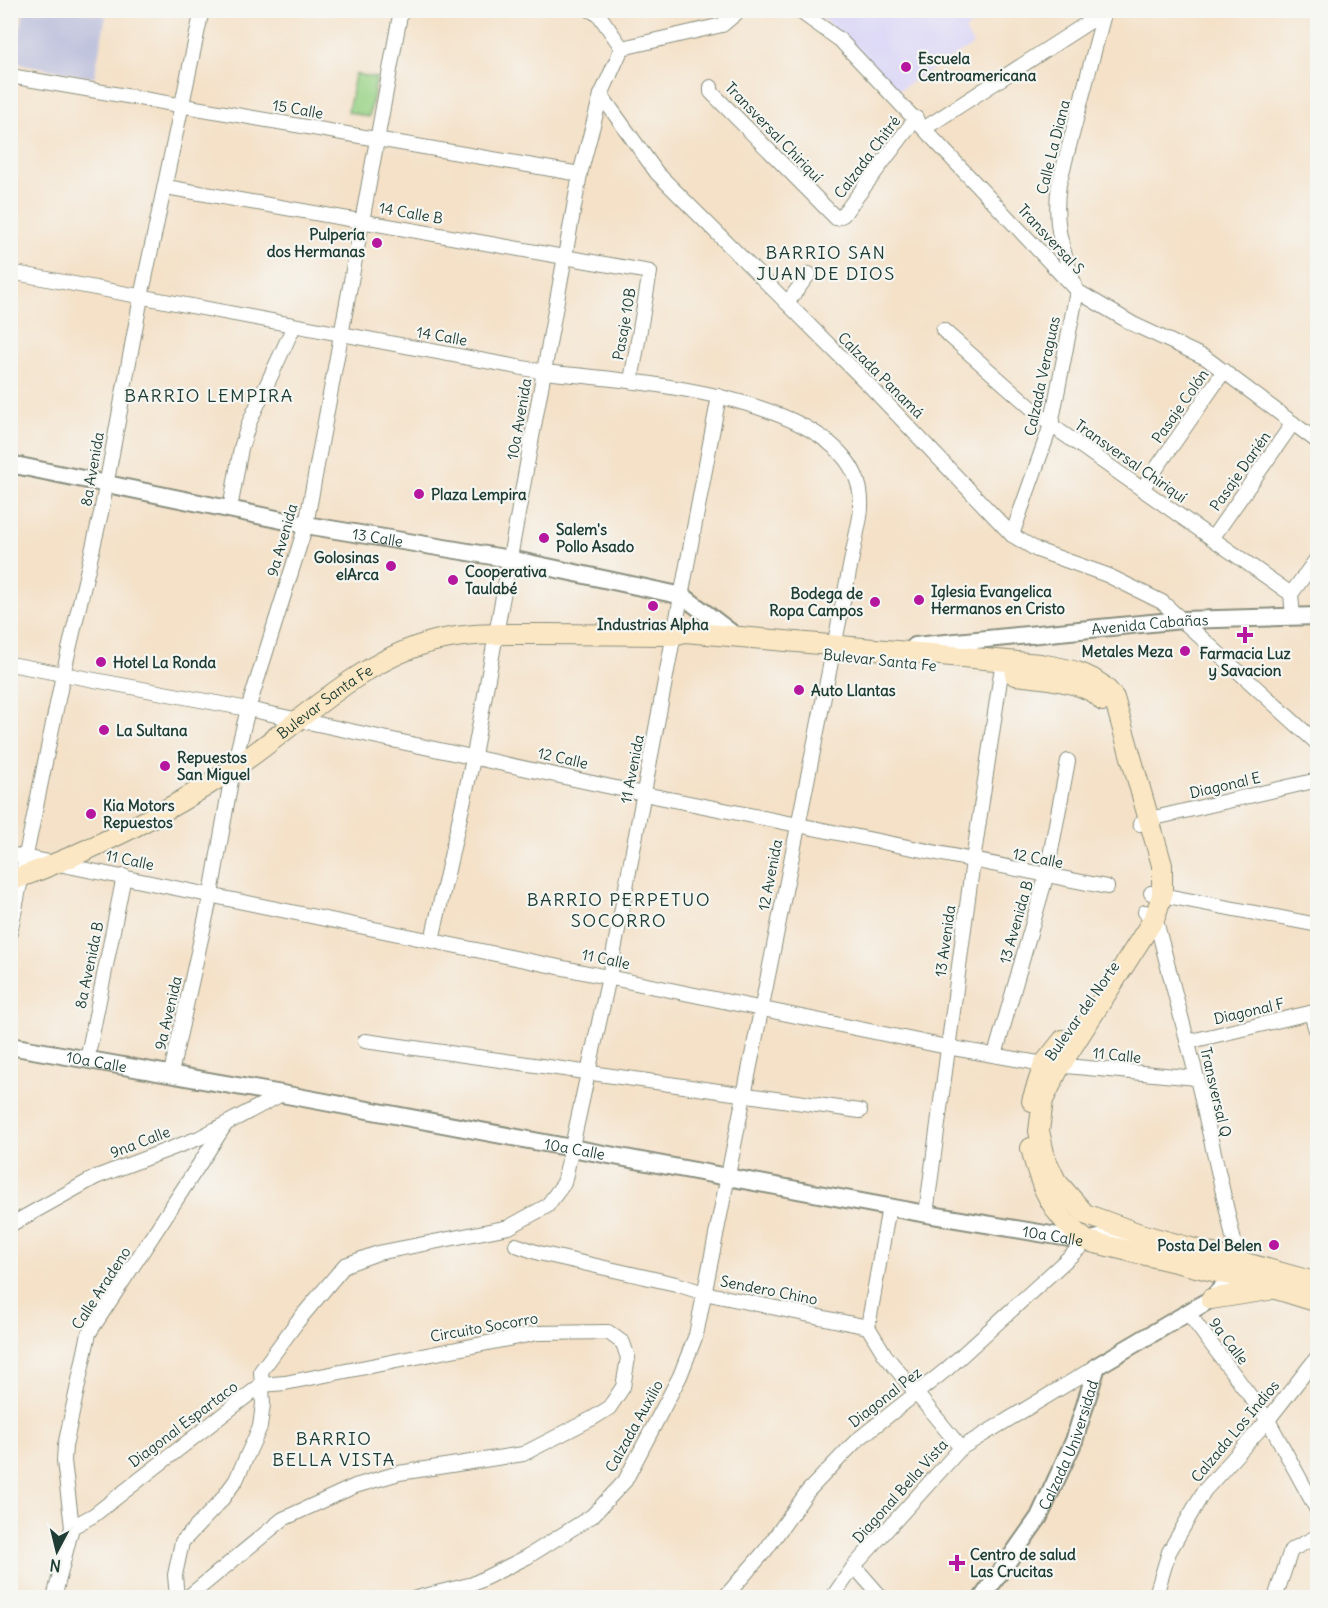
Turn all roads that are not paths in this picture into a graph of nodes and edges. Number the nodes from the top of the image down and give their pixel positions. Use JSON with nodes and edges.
{"nodes":[{"id":1,"x":202,"y":10,"type":"edge"},
{"id":2,"x":401,"y":10,"type":"edge"},
{"id":3,"x":590,"y":10,"type":"edge"},
{"id":4,"x":740,"y":10,"type":"edge"},
{"id":5,"x":798,"y":10,"type":"edge"},
{"id":6,"x":1105,"y":10,"type":"edge"},
{"id":7,"x":816,"y":15,"type":"edge"},
{"id":8,"x":1092,"y":20,"type":"dead end"},
{"id":9,"x":622,"y":48,"type":"junction"},
{"id":10,"x":10,"y":76,"type":"edge"},
{"id":11,"x":711,"y":87,"type":"dead end"},
{"id":12,"x":601,"y":95,"type":"junction"},
{"id":13,"x":183,"y":106,"type":"junction"},
{"id":14,"x":921,"y":123,"type":"junction"},
{"id":15,"x":377,"y":139,"type":"junction"},
{"id":16,"x":580,"y":174,"type":"junction"},
{"id":17,"x":166,"y":188,"type":"junction"},
{"id":18,"x":843,"y":215,"type":"joint"},
{"id":19,"x":362,"y":221,"type":"junction"},
{"id":20,"x":565,"y":256,"type":"junction"},
{"id":21,"x":10,"y":272,"type":"edge"},
{"id":22,"x":650,"y":272,"type":"joint"},
{"id":23,"x":808,"y":274,"type":"dead end"},
{"id":24,"x":1077,"y":291,"type":"junction"},
{"id":25,"x":141,"y":297,"type":"junction"},
{"id":26,"x":787,"y":303,"type":"junction"},
{"id":27,"x":294,"y":326,"type":"junction"},
{"id":28,"x":943,"y":330,"type":"dead end"},
{"id":29,"x":342,"y":334,"type":"junction"},
{"id":30,"x":1224,"y":371,"type":"junction"},
{"id":31,"x":544,"y":372,"type":"junction"},
{"id":32,"x":631,"y":381,"type":"junction"},
{"id":33,"x":719,"y":396,"type":"junction"},
{"id":34,"x":1293,"y":423,"type":"junction"},
{"id":35,"x":1051,"y":425,"type":"junction"},
{"id":36,"x":1317,"y":442,"type":"edge"},
{"id":37,"x":10,"y":464,"type":"edge"},
{"id":38,"x":849,"y":466,"type":"joint"},
{"id":39,"x":105,"y":482,"type":"junction"},
{"id":40,"x":1142,"y":489,"type":"junction"},
{"id":41,"x":230,"y":509,"type":"junction"},
{"id":42,"x":306,"y":525,"type":"junction"},
{"id":43,"x":1012,"y":535,"type":"junction"},
{"id":44,"x":1213,"y":537,"type":"junction"},
{"id":45,"x":1317,"y":557,"type":"edge"},
{"id":46,"x":510,"y":560,"type":"junction"},
{"id":47,"x":1291,"y":594,"type":"junction"},
{"id":48,"x":683,"y":596,"type":"junction"},
{"id":49,"x":1293,"y":616,"type":"junction"},
{"id":50,"x":1317,"y":616,"type":"edge"},
{"id":51,"x":1182,"y":620,"type":"junction"},
{"id":52,"x":496,"y":634,"type":"junction"},
{"id":53,"x":733,"y":634,"type":"junction"},
{"id":54,"x":673,"y":635,"type":"junction"},
{"id":55,"x":982,"y":641,"type":"junction"},
{"id":56,"x":874,"y":648,"type":"junction"},
{"id":57,"x":832,"y":649,"type":"junction"},
{"id":58,"x":927,"y":653,"type":"junction"},
{"id":59,"x":902,"y":662,"type":"junction"},
{"id":60,"x":10,"y":664,"type":"edge"},
{"id":61,"x":1002,"y":673,"type":"junction"},
{"id":62,"x":63,"y":675,"type":"junction"},
{"id":63,"x":1087,"y":682,"type":"junction"},
{"id":64,"x":248,"y":709,"type":"junction"},
{"id":65,"x":298,"y":720,"type":"junction"},
{"id":66,"x":1317,"y":744,"type":"edge"},
{"id":67,"x":474,"y":755,"type":"junction"},
{"id":68,"x":1068,"y":761,"type":"dead end"},
{"id":69,"x":233,"y":769,"type":"junction"},
{"id":70,"x":1317,"y":780,"type":"edge"},
{"id":71,"x":644,"y":794,"type":"junction"},
{"id":72,"x":1145,"y":821,"type":"junction"},
{"id":73,"x":797,"y":825,"type":"junction"},
{"id":74,"x":10,"y":854,"type":"edge"},
{"id":75,"x":973,"y":861,"type":"junction"},
{"id":76,"x":58,"y":863,"type":"junction"},
{"id":77,"x":20,"y":872,"type":"edge"},
{"id":78,"x":124,"y":876,"type":"junction"},
{"id":79,"x":1046,"y":877,"type":"junction"},
{"id":80,"x":1107,"y":887,"type":"dead end"},
{"id":81,"x":211,"y":894,"type":"junction"},
{"id":82,"x":1153,"y":904,"type":"junction"},
{"id":83,"x":1317,"y":925,"type":"edge"},
{"id":84,"x":10,"y":933,"type":"edge"},
{"id":85,"x":432,"y":940,"type":"junction"},
{"id":86,"x":609,"y":977,"type":"junction"},
{"id":87,"x":760,"y":1008,"type":"junction"},
{"id":88,"x":1314,"y":1012,"type":"edge"},
{"id":89,"x":1317,"y":1037,"type":"edge"},
{"id":90,"x":364,"y":1041,"type":"dead end"},
{"id":91,"x":1187,"y":1042,"type":"junction"},
{"id":92,"x":10,"y":1046,"type":"edge"},
{"id":93,"x":947,"y":1047,"type":"junction"},
{"id":94,"x":995,"y":1055,"type":"junction"},
{"id":95,"x":87,"y":1060,"type":"junction"},
{"id":96,"x":1052,"y":1065,"type":"junction"},
{"id":97,"x":171,"y":1073,"type":"junction"},
{"id":98,"x":588,"y":1073,"type":"junction"},
{"id":99,"x":1197,"y":1078,"type":"junction"},
{"id":100,"x":282,"y":1094,"type":"junction"},
{"id":101,"x":742,"y":1096,"type":"junction"},
{"id":102,"x":860,"y":1111,"type":"dead end"},
{"id":103,"x":225,"y":1125,"type":"junction"},
{"id":104,"x":572,"y":1148,"type":"junction"},
{"id":105,"x":727,"y":1176,"type":"junction"},
{"id":106,"x":889,"y":1207,"type":"junction"},
{"id":107,"x":926,"y":1214,"type":"junction"},
{"id":108,"x":10,"y":1225,"type":"edge"},
{"id":109,"x":1140,"y":1234,"type":"junction"},
{"id":110,"x":1087,"y":1241,"type":"junction"},
{"id":111,"x":516,"y":1245,"type":"dead end"},
{"id":112,"x":1236,"y":1267,"type":"junction"},
{"id":113,"x":1317,"y":1283,"type":"edge"},
{"id":114,"x":1284,"y":1290,"type":"junction"},
{"id":115,"x":704,"y":1293,"type":"junction"},
{"id":116,"x":1211,"y":1299,"type":"junction"},
{"id":117,"x":1317,"y":1302,"type":"edge"},
{"id":118,"x":1188,"y":1313,"type":"junction"},
{"id":119,"x":867,"y":1327,"type":"junction"},
{"id":120,"x":1317,"y":1356,"type":"edge"},
{"id":121,"x":1097,"y":1366,"type":"junction"},
{"id":122,"x":261,"y":1384,"type":"junction"},
{"id":123,"x":916,"y":1394,"type":"junction"},
{"id":124,"x":1268,"y":1420,"type":"junction"},
{"id":125,"x":961,"y":1448,"type":"junction"},
{"id":126,"x":1317,"y":1512,"type":"edge"},
{"id":127,"x":72,"y":1527,"type":"junction"},
{"id":128,"x":1317,"y":1536,"type":"edge"},
{"id":129,"x":854,"y":1566,"type":"junction"},
{"id":130,"x":54,"y":1598,"type":"edge"},
{"id":131,"x":177,"y":1598,"type":"edge"},
{"id":132,"x":187,"y":1598,"type":"edge"},
{"id":133,"x":416,"y":1598,"type":"edge"},
{"id":134,"x":724,"y":1598,"type":"edge"},
{"id":135,"x":832,"y":1598,"type":"edge"},
{"id":136,"x":882,"y":1598,"type":"edge"},
{"id":137,"x":982,"y":1598,"type":"edge"},
{"id":138,"x":1155,"y":1598,"type":"edge"},
{"id":139,"x":1279,"y":1598,"type":"edge"}],
"edges":[{"from":1,"to":13,"type":"street","name":"8a Avenida"},
{"from":2,"to":15,"type":"street","name":"9a Avenida"},
{"from":3,"to":9,"type":"street"},
{"from":4,"to":9,"type":"street"},
{"from":5,"to":7,"type":"street","name":"Transversal S"},
{"from":6,"to":24,"type":"street","name":"Calle La Diana"},
{"from":7,"to":14,"type":"street","name":"Transversal S"},
{"from":8,"to":14,"type":"street"},
{"from":9,"to":12,"type":"street","name":"10a Avenida"},
{"from":10,"to":13,"type":"street","name":"15 Calle"},
{"from":11,"to":18,"type":"street","name":"Transversal Chiriquí"},
{"from":12,"to":16,"type":"street","name":"10a Avenida"},
{"from":12,"to":26,"type":"street","name":"Calzada Panamá"},
{"from":13,"to":15,"type":"street","name":"15 Calle"},
{"from":13,"to":17,"type":"street","name":"8a Avenida"},
{"from":14,"to":18,"type":"street","name":"Calzada Chitré"},
{"from":14,"to":24,"type":"street","name":"Transversal S"},
{"from":15,"to":16,"type":"street","name":"15 Calle"},
{"from":15,"to":19,"type":"street","name":"9a Avenida"},
{"from":16,"to":20,"type":"street","name":"10a Avenida"},
{"from":17,"to":19,"type":"street","name":"14 Calle B"},
{"from":17,"to":25,"type":"street","name":"8a Avenida"},
{"from":19,"to":20,"type":"street","name":"14 Calle B"},
{"from":19,"to":29,"type":"street","name":"9a Avenida"},
{"from":20,"to":22,"type":"street","name":"14 Calle B"},
{"from":20,"to":31,"type":"street","name":"10a Avenida"},
{"from":21,"to":25,"type":"street","name":"14 Calle"},
{"from":22,"to":32,"type":"street","name":"Pasaje 10B"},
{"from":23,"to":26,"type":"street"},
{"from":24,"to":30,"type":"street","name":"Transversal S"},
{"from":24,"to":35,"type":"street","name":"Calzada Veraguas"},
{"from":25,"to":27,"type":"street","name":"14 Calle"},
{"from":25,"to":39,"type":"street","name":"8a Avenida"},
{"from":26,"to":43,"type":"street","name":"Calzada Panamá"},
{"from":27,"to":29,"type":"street","name":"14 Calle"},
{"from":27,"to":41,"type":"street"},
{"from":28,"to":35,"type":"street","name":"Transversal Chiriquí"},
{"from":29,"to":31,"type":"street","name":"14 Calle"},
{"from":29,"to":42,"type":"street","name":"9a Avenida"},
{"from":30,"to":34,"type":"street","name":"Transversal S"},
{"from":30,"to":40,"type":"street","name":"Pasaje Colón"},
{"from":31,"to":32,"type":"street","name":"14 Calle"},
{"from":31,"to":46,"type":"street","name":"10a Avenida"},
{"from":32,"to":33,"type":"street","name":"14 Calle"},
{"from":33,"to":38,"type":"street","name":"14 Calle"},
{"from":33,"to":48,"type":"street","name":"11 Avenida"},
{"from":34,"to":36,"type":"street","name":"Transversal S"},
{"from":34,"to":44,"type":"street","name":"Pasaje Darién"},
{"from":35,"to":40,"type":"street","name":"Transversal Chiriquí"},
{"from":35,"to":43,"type":"street","name":"Calzada Veraguas"},
{"from":37,"to":39,"type":"street","name":"13 Calle"},
{"from":38,"to":57,"type":"street","name":"12 Avenida"},
{"from":39,"to":41,"type":"street","name":"13 Calle"},
{"from":39,"to":62,"type":"street","name":"8a Avenida"},
{"from":40,"to":44,"type":"street","name":"Transversal Chiriquí"},
{"from":41,"to":42,"type":"street","name":"13 Calle"},
{"from":42,"to":46,"type":"street","name":"13 Calle"},
{"from":42,"to":64,"type":"street","name":"9a Avenida"},
{"from":43,"to":51,"type":"street","name":"Calzada Panamá"},
{"from":44,"to":47,"type":"street","name":"Transversal Chiriquí"},
{"from":45,"to":47,"type":"street"},
{"from":46,"to":48,"type":"street","name":"13 Calle"},
{"from":46,"to":52,"type":"street","name":"10a Avenida"},
{"from":47,"to":49,"type":"street"},
{"from":48,"to":53,"type":"street","name":"13 Calle"},
{"from":48,"to":54,"type":"street","name":"11 Avenida"},
{"from":49,"to":50,"type":"street","name":"Avenida Cabañas"},
{"from":49,"to":51,"type":"street","name":"Avenida Cabañas"},
{"from":51,"to":55,"type":"street","name":"Avenida Cabañas"},
{"from":51,"to":66,"type":"street","name":"Calzada Panamá"},
{"from":52,"to":54,"type":"main road","name":"Bulevar Santa Fe"},
{"from":52,"to":65,"type":"main road","name":"Bulevar Santa Fe"},
{"from":52,"to":67,"type":"street","name":"10a Avenida"},
{"from":53,"to":54,"type":"main road","name":"Bulevar Santa Fe"},
{"from":53,"to":57,"type":"main road","name":"Bulevar Santa Fe"},
{"from":54,"to":57,"type":"main road","name":"Bulevar Santa Fe"},
{"from":54,"to":71,"type":"street","name":"11 Avenida"},
{"from":55,"to":56,"type":"street","name":"Avenida Cabañas"},
{"from":55,"to":58,"type":"street","name":"Avenida Cabañas"},
{"from":56,"to":57,"type":"main road","name":"Bulevar Santa Fe"},
{"from":56,"to":58,"type":"main road","name":"Bulevar Santa Fe"},
{"from":57,"to":59,"type":"main road","name":"Bulevar Santa Fe"},
{"from":57,"to":73,"type":"street","name":"12 Avenida"},
{"from":58,"to":59,"type":"street","name":"Avenida Cabañas"},
{"from":58,"to":63,"type":"main road","name":"Bulevar Santa Fe"},
{"from":59,"to":61,"type":"main road","name":"Bulevar Santa Fe"},
{"from":60,"to":62,"type":"street","name":"12 Calle"},
{"from":61,"to":63,"type":"main road","name":"Bulevar Santa Fe"},
{"from":61,"to":75,"type":"street","name":"13 Avenida"},
{"from":62,"to":64,"type":"street","name":"12 Calle"},
{"from":62,"to":77,"type":"street","name":"8a Avenida"},
{"from":63,"to":72,"type":"main road"},
{"from":64,"to":65,"type":"street","name":"12 Calle"},
{"from":64,"to":69,"type":"street","name":"9a Avenida"},
{"from":65,"to":67,"type":"street","name":"12 Calle"},
{"from":65,"to":69,"type":"main road","name":"Bulevar Santa Fe"},
{"from":67,"to":71,"type":"street","name":"12 Calle"},
{"from":67,"to":85,"type":"street","name":"10a Avenida"},
{"from":68,"to":79,"type":"street","name":"13 Avenida B"},
{"from":69,"to":76,"type":"main road","name":"Bulevar Santa Fe"},
{"from":69,"to":81,"type":"street","name":"9a Avenida"},
{"from":70,"to":72,"type":"street","name":"Diagonal E"},
{"from":71,"to":73,"type":"street","name":"12 Calle"},
{"from":71,"to":86,"type":"street","name":"11 Avenida"},
{"from":72,"to":82,"type":"main road"},
{"from":73,"to":75,"type":"street","name":"12 Calle"},
{"from":73,"to":87,"type":"street","name":"12 Avenida"},
{"from":74,"to":77,"type":"street"},
{"from":75,"to":79,"type":"street","name":"12 Calle"},
{"from":75,"to":93,"type":"street","name":"13 Avenida"},
{"from":76,"to":77,"type":"main road","name":"Bulevar Santa Fe"},
{"from":76,"to":78,"type":"street","name":"11 Calle"},
{"from":77,"to":84,"type":"street","name":"8a Avenida"},
{"from":78,"to":81,"type":"street","name":"11 Calle"},
{"from":78,"to":95,"type":"street","name":"8a Avenida B"},
{"from":79,"to":80,"type":"street","name":"12 Calle"},
{"from":79,"to":94,"type":"street","name":"13 Avenida B"},
{"from":81,"to":85,"type":"street","name":"11 Calle"},
{"from":81,"to":97,"type":"street","name":"9a Avenida"},
{"from":82,"to":83,"type":"street"},
{"from":82,"to":91,"type":"street","name":"Transversal Q"},
{"from":82,"to":96,"type":"main road","name":"Bulevar del Norte"},
{"from":85,"to":86,"type":"street","name":"11 Calle"},
{"from":86,"to":87,"type":"street","name":"11 Calle"},
{"from":86,"to":98,"type":"street","name":"11 Avenida"},
{"from":87,"to":93,"type":"street","name":"11 Calle"},
{"from":87,"to":101,"type":"street","name":"12 Avenida"},
{"from":88,"to":89,"type":"street"},
{"from":88,"to":91,"type":"street","name":"Diagonal F"},
{"from":90,"to":98,"type":"street"},
{"from":91,"to":99,"type":"street","name":"Transversal Q"},
{"from":92,"to":95,"type":"street","name":"10a Calle"},
{"from":93,"to":94,"type":"street","name":"11 Calle"},
{"from":93,"to":107,"type":"street","name":"13 Avenida"},
{"from":94,"to":96,"type":"street","name":"11 Calle"},
{"from":95,"to":97,"type":"street","name":"10a Calle"},
{"from":96,"to":99,"type":"street","name":"11 Calle"},
{"from":96,"to":109,"type":"main road","name":"Bulevar del Norte"},
{"from":96,"to":110,"type":"main road","name":"Bulevar del Norte"},
{"from":97,"to":100,"type":"street","name":"10a Calle"},
{"from":98,"to":101,"type":"street"},
{"from":98,"to":104,"type":"street","name":"11 Avenida"},
{"from":99,"to":112,"type":"street","name":"Transversal Q"},
{"from":100,"to":103,"type":"street","name":"9na Calle"},
{"from":100,"to":104,"type":"street","name":"10a Calle"},
{"from":101,"to":102,"type":"street"},
{"from":101,"to":105,"type":"street","name":"12 Avenida"},
{"from":103,"to":108,"type":"street","name":"9na Calle"},
{"from":103,"to":127,"type":"street","name":"Calle Aradeno"},
{"from":104,"to":105,"type":"street","name":"10a Calle"},
{"from":104,"to":122,"type":"street","name":"Diagonal Espartaco"},
{"from":105,"to":106,"type":"street","name":"10a Calle"},
{"from":105,"to":115,"type":"street","name":"12 Avenida"},
{"from":106,"to":107,"type":"street","name":"10a Calle"},
{"from":106,"to":119,"type":"street"},
{"from":107,"to":110,"type":"street","name":"10a Calle"},
{"from":109,"to":110,"type":"street","name":"10a Calle"},
{"from":109,"to":112,"type":"main road","name":"Bulevar del Norte"},
{"from":110,"to":112,"type":"main road","name":"Bulevar del Norte"},
{"from":110,"to":123,"type":"street","name":"Diagonal Pez"},
{"from":111,"to":115,"type":"street","name":"Sendero Chino"},
{"from":112,"to":113,"type":"main road","name":"Bulevar del Norte"},
{"from":112,"to":114,"type":"main road","name":"Bulevar del Norte"},
{"from":112,"to":116,"type":"street","name":"Calzada Universidad"},
{"from":114,"to":116,"type":"main road"},
{"from":114,"to":117,"type":"main road","name":"Bulevar del Norte"},
{"from":115,"to":119,"type":"street","name":"Sendero Chino"},
{"from":115,"to":133,"type":"street","name":"Calzada Auxilio"},
{"from":116,"to":118,"type":"street","name":"Calzada Universidad"},
{"from":118,"to":121,"type":"street","name":"Calzada Universidad"},
{"from":118,"to":124,"type":"street","name":"9a Calle"},
{"from":119,"to":123,"type":"street"},
{"from":120,"to":124,"type":"street","name":"Calzada Los Indios"},
{"from":121,"to":125,"type":"street","name":"Diagonal Bella Vista"},
{"from":121,"to":137,"type":"street","name":"Calzada Universidad"},
{"from":122,"to":127,"type":"street","name":"Diagonal Espartaco"},
{"from":122,"to":131,"type":"street"},
{"from":122,"to":132,"type":"street","name":"Circuito Socorro"},
{"from":123,"to":125,"type":"street"},
{"from":123,"to":134,"type":"street","name":"Diagonal Pez"},
{"from":124,"to":126,"type":"street","name":"9a Calle"},
{"from":124,"to":138,"type":"street","name":"Calzada Los Indios"},
{"from":125,"to":129,"type":"street","name":"Diagonal Bella Vista"},
{"from":127,"to":130,"type":"street"},
{"from":128,"to":139,"type":"street"},
{"from":129,"to":135,"type":"street","name":"Diagonal Bella Vista"},
{"from":129,"to":136,"type":"street"}]}
